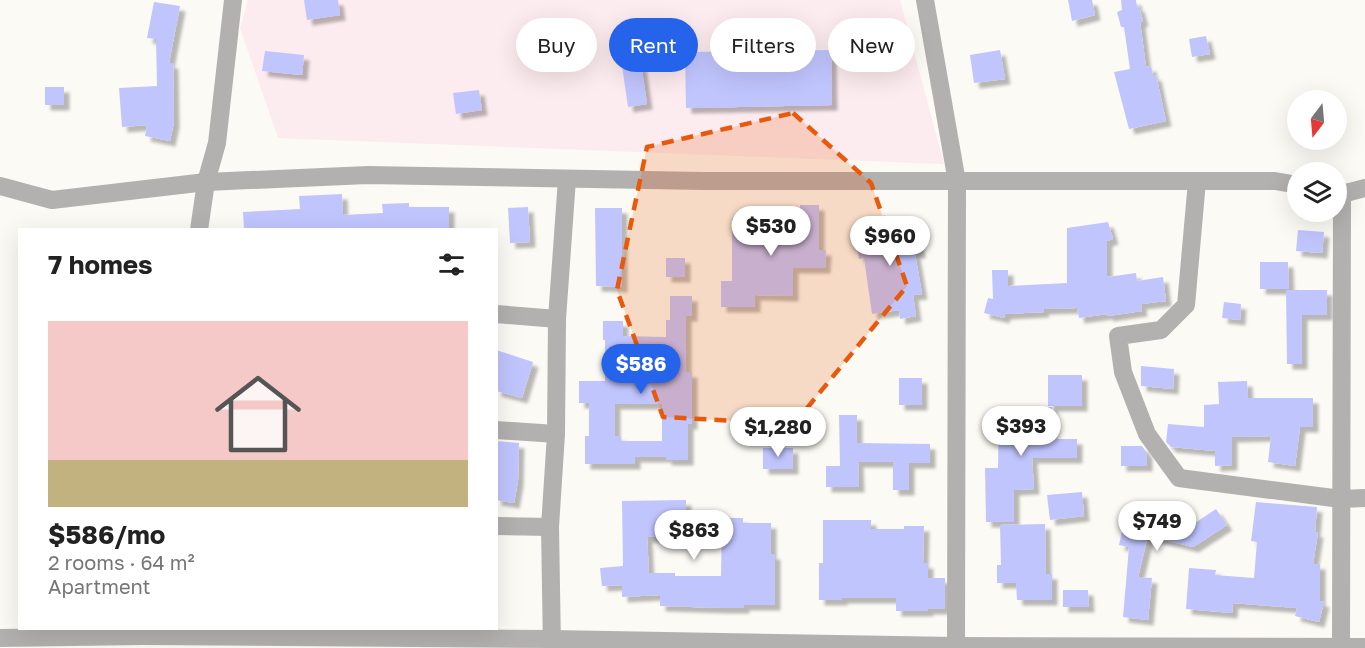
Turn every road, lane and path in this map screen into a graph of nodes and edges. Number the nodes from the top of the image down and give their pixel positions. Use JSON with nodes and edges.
{"nodes":[{"id":1,"x":232,"y":0,"type":"edge"},
{"id":2,"x":925,"y":0,"type":"edge"},
{"id":3,"x":567,"y":179,"type":"junction"},
{"id":4,"x":1197,"y":181,"type":"junction"},
{"id":5,"x":206,"y":182,"type":"junction"},
{"id":6,"x":957,"y":182,"type":"junction"},
{"id":7,"x":1287,"y":183,"type":"edge"},
{"id":8,"x":0,"y":186,"type":"edge"},
{"id":9,"x":1365,"y":188,"type":"edge"},
{"id":10,"x":1347,"y":191,"type":"edge"},
{"id":11,"x":1339,"y":222,"type":"edge"},
{"id":12,"x":199,"y":228,"type":"edge"},
{"id":13,"x":498,"y":314,"type":"edge"},
{"id":14,"x":556,"y":319,"type":"junction"},
{"id":15,"x":498,"y":430,"type":"edge"},
{"id":16,"x":556,"y":434,"type":"junction"},
{"id":17,"x":1365,"y":498,"type":"edge"},
{"id":18,"x":1341,"y":499,"type":"junction"},
{"id":19,"x":498,"y":526,"type":"edge"},
{"id":20,"x":550,"y":527,"type":"junction"},
{"id":21,"x":0,"y":638,"type":"edge"},
{"id":22,"x":143,"y":638,"type":"edge"},
{"id":23,"x":552,"y":644,"type":"edge"},
{"id":24,"x":796,"y":646,"type":"edge"},
{"id":25,"x":956,"y":647,"type":"edge"},
{"id":26,"x":1365,"y":647,"type":"edge"},
{"id":27,"x":1341,"y":648,"type":"edge"}],
"edges":[{"from":1,"to":5,"type":"street"},
{"from":2,"to":6,"type":"street"},
{"from":3,"to":5,"type":"street"},
{"from":3,"to":6,"type":"street"},
{"from":3,"to":14,"type":"street"},
{"from":4,"to":6,"type":"street"},
{"from":4,"to":7,"type":"street"},
{"from":4,"to":18,"type":"street"},
{"from":5,"to":8,"type":"street"},
{"from":5,"to":12,"type":"street"},
{"from":6,"to":25,"type":"street"},
{"from":9,"to":10,"type":"street"},
{"from":11,"to":18,"type":"street"},
{"from":13,"to":14,"type":"street"},
{"from":14,"to":16,"type":"street"},
{"from":15,"to":16,"type":"street"},
{"from":16,"to":20,"type":"street"},
{"from":17,"to":18,"type":"street"},
{"from":18,"to":27,"type":"street"},
{"from":19,"to":20,"type":"street"},
{"from":20,"to":23,"type":"street"},
{"from":21,"to":22,"type":"street"},
{"from":22,"to":23,"type":"street"},
{"from":23,"to":24,"type":"street"},
{"from":24,"to":25,"type":"street"},
{"from":25,"to":27,"type":"street"},
{"from":26,"to":27,"type":"street"}]}
